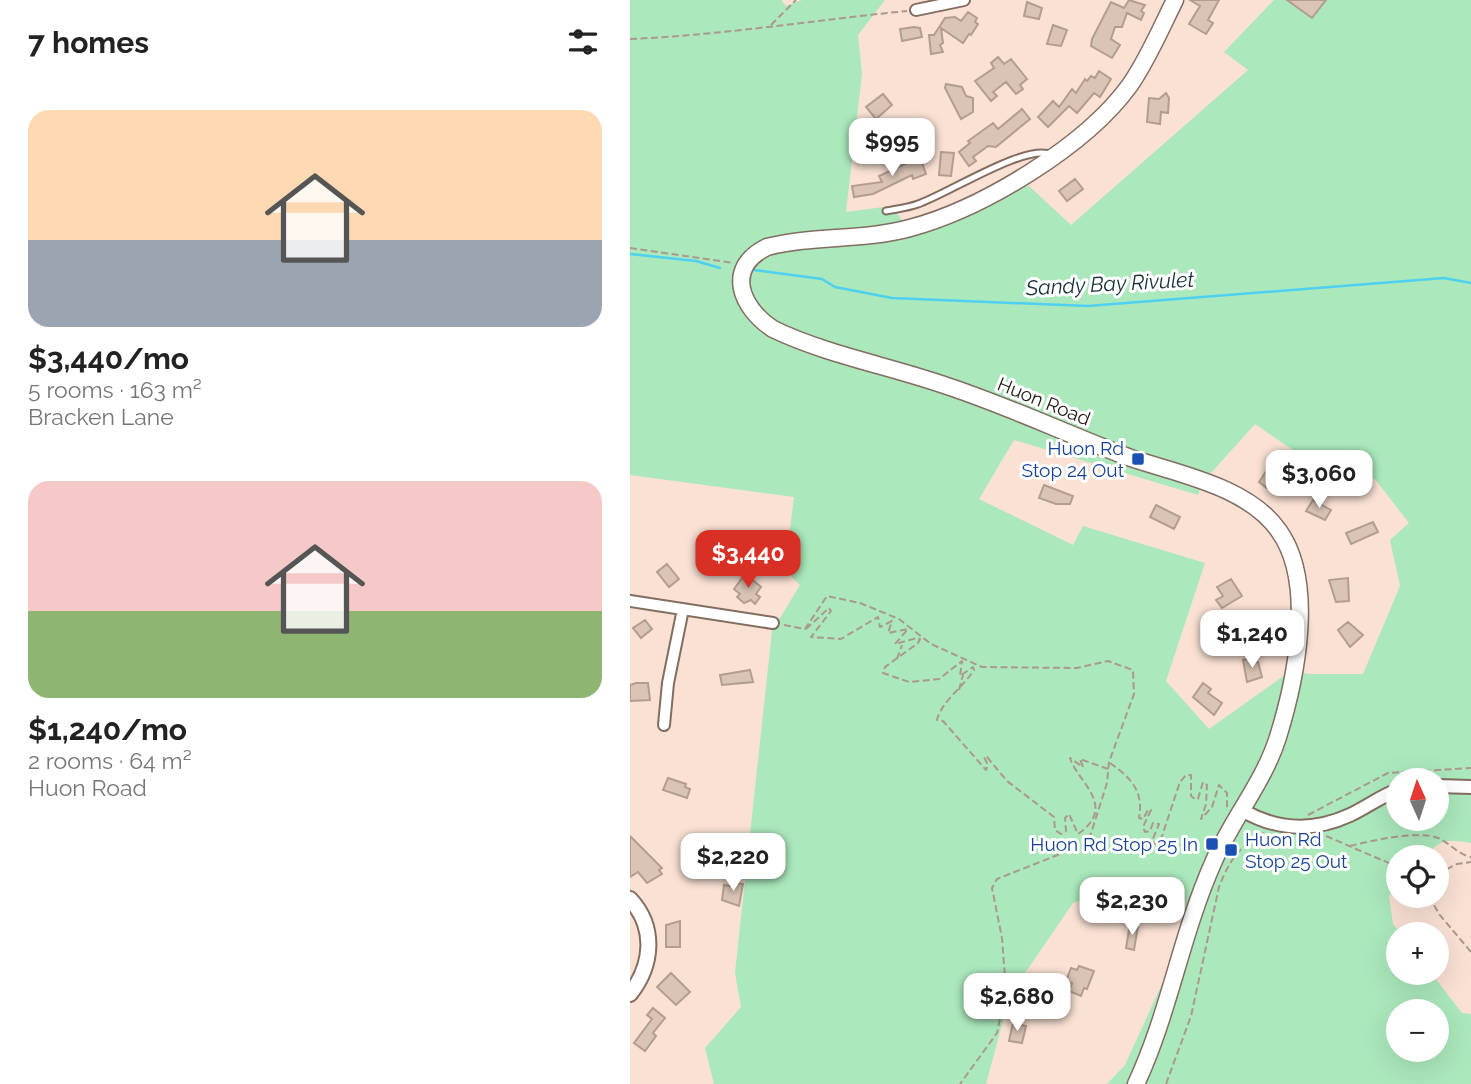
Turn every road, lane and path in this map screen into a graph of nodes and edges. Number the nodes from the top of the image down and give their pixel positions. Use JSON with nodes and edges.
{"nodes":[{"id":1,"x":796,"y":0,"type":"edge"},
{"id":2,"x":964,"y":0,"type":"edge"},
{"id":3,"x":1175,"y":0,"type":"edge"},
{"id":4,"x":916,"y":10,"type":"joint"},
{"id":5,"x":770,"y":26,"type":"junction"},
{"id":6,"x":630,"y":39,"type":"edge"},
{"id":7,"x":1055,"y":157,"type":"junction"},
{"id":8,"x":886,"y":211,"type":"dead end"},
{"id":9,"x":630,"y":248,"type":"edge"},
{"id":10,"x":746,"y":265,"type":"junction"},
{"id":11,"x":630,"y":601,"type":"edge"},
{"id":12,"x":683,"y":609,"type":"junction"},
{"id":13,"x":773,"y":623,"type":"joint"},
{"id":14,"x":805,"y":629,"type":"junction"},
{"id":15,"x":902,"y":644,"type":"junction"},
{"id":16,"x":896,"y":661,"type":"junction"},
{"id":17,"x":963,"y":674,"type":"junction"},
{"id":18,"x":958,"y":692,"type":"junction"},
{"id":19,"x":664,"y":725,"type":"dead end"},
{"id":20,"x":1109,"y":762,"type":"junction"},
{"id":21,"x":1471,"y":768,"type":"edge"},
{"id":22,"x":1109,"y":769,"type":"junction"},
{"id":23,"x":1449,"y":786,"type":"edge"},
{"id":24,"x":1471,"y":787,"type":"edge"},
{"id":25,"x":1386,"y":796,"type":"edge"},
{"id":26,"x":1234,"y":811,"type":"junction"},
{"id":27,"x":1304,"y":817,"type":"dead end"},
{"id":28,"x":1318,"y":823,"type":"junction"},
{"id":29,"x":1276,"y":827,"type":"junction"},
{"id":30,"x":1350,"y":846,"type":"junction"},
{"id":31,"x":1471,"y":857,"type":"edge"},
{"id":32,"x":1386,"y":862,"type":"edge"},
{"id":33,"x":1471,"y":862,"type":"edge"},
{"id":34,"x":1449,"y":868,"type":"edge"},
{"id":35,"x":630,"y":899,"type":"edge"},
{"id":36,"x":1436,"y":908,"type":"edge"},
{"id":37,"x":1471,"y":952,"type":"edge"},
{"id":38,"x":630,"y":994,"type":"edge"},
{"id":39,"x":960,"y":1084,"type":"edge"},
{"id":40,"x":1136,"y":1084,"type":"edge"},
{"id":41,"x":1166,"y":1084,"type":"edge"}],
"edges":[{"from":1,"to":5,"type":"path"},
{"from":2,"to":4,"type":"street"},
{"from":3,"to":7,"type":"main road"},
{"from":4,"to":5,"type":"path"},
{"from":5,"to":6,"type":"path"},
{"from":7,"to":8,"type":"lane"},
{"from":7,"to":10,"type":"main road"},
{"from":9,"to":10,"type":"path"},
{"from":10,"to":26,"type":"main road","name":"Huon Road"},
{"from":11,"to":12,"type":"street"},
{"from":12,"to":13,"type":"street"},
{"from":12,"to":19,"type":"street"},
{"from":13,"to":14,"type":"path"},
{"from":14,"to":15,"type":"path"},
{"from":14,"to":20,"type":"path"},
{"from":15,"to":16,"type":"path"},
{"from":15,"to":16,"type":"path"},
{"from":16,"to":17,"type":"path"},
{"from":17,"to":18,"type":"path"},
{"from":17,"to":18,"type":"path"},
{"from":18,"to":22,"type":"path"},
{"from":20,"to":22,"type":"path"},
{"from":20,"to":26,"type":"path"},
{"from":21,"to":27,"type":"path"},
{"from":22,"to":39,"type":"path"},
{"from":23,"to":24,"type":"street"},
{"from":25,"to":28,"type":"street"},
{"from":26,"to":29,"type":"street"},
{"from":26,"to":40,"type":"main road","name":"Huon Road"},
{"from":28,"to":29,"type":"street"},
{"from":28,"to":30,"type":"path"},
{"from":29,"to":41,"type":"path"},
{"from":30,"to":31,"type":"path"},
{"from":30,"to":32,"type":"path"},
{"from":33,"to":34,"type":"path"},
{"from":35,"to":38,"type":"main road"},
{"from":36,"to":37,"type":"path"}]}
